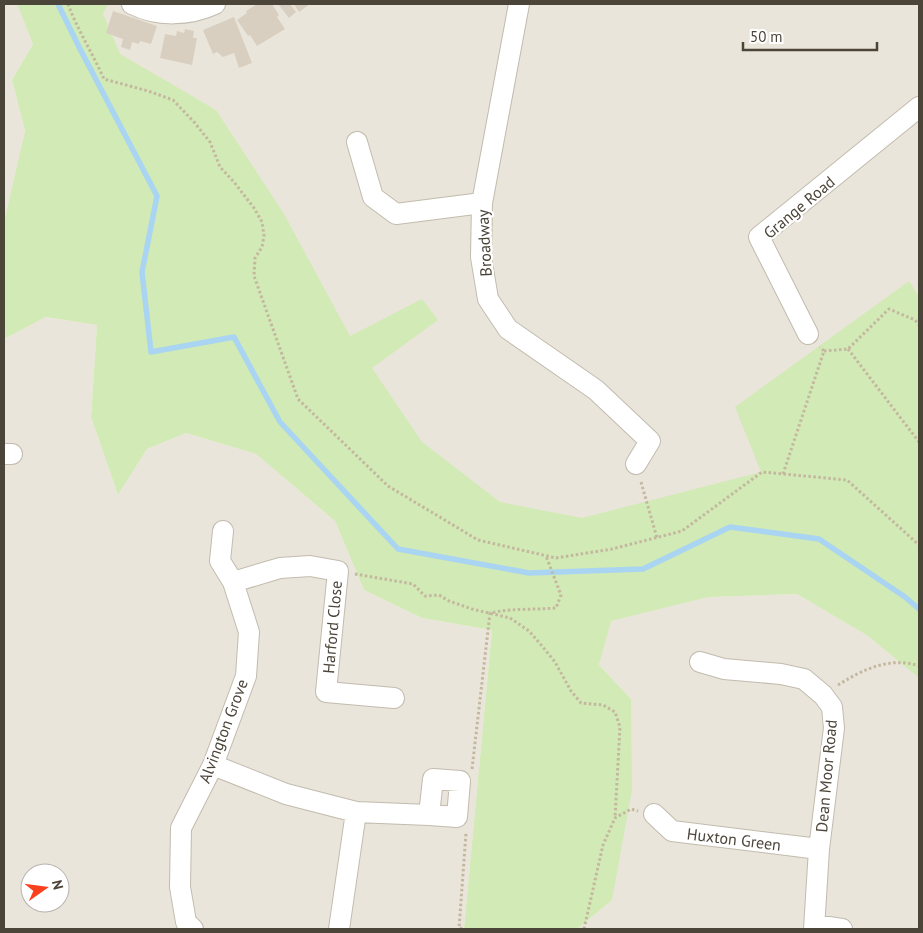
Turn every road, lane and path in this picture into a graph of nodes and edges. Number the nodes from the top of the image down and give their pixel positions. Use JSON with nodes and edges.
{"nodes":[{"id":1,"x":68,"y":4,"type":"edge"},
{"id":2,"x":132,"y":4,"type":"edge"},
{"id":3,"x":216,"y":4,"type":"edge"},
{"id":4,"x":519,"y":4,"type":"edge"},
{"id":5,"x":919,"y":107,"type":"edge"},
{"id":6,"x":357,"y":142,"type":"dead end"},
{"id":7,"x":482,"y":203,"type":"junction"},
{"id":8,"x":919,"y":325,"type":"edge"},
{"id":9,"x":808,"y":334,"type":"joint"},
{"id":10,"x":848,"y":349,"type":"junction"},
{"id":11,"x":824,"y":351,"type":"junction"},
{"id":12,"x":919,"y":442,"type":"edge"},
{"id":13,"x":636,"y":464,"type":"joint"},
{"id":14,"x":783,"y":474,"type":"junction"},
{"id":15,"x":223,"y":531,"type":"dead end"},
{"id":16,"x":657,"y":538,"type":"junction"},
{"id":17,"x":919,"y":545,"type":"edge"},
{"id":18,"x":546,"y":556,"type":"junction"},
{"id":19,"x":338,"y":571,"type":"junction"},
{"id":20,"x":233,"y":582,"type":"junction"},
{"id":21,"x":490,"y":614,"type":"junction"},
{"id":22,"x":700,"y":662,"type":"dead end"},
{"id":23,"x":919,"y":666,"type":"edge"},
{"id":24,"x":823,"y":695,"type":"junction"},
{"id":25,"x":394,"y":698,"type":"dead end"},
{"id":26,"x":213,"y":765,"type":"junction"},
{"id":27,"x":356,"y":812,"type":"junction"},
{"id":28,"x":654,"y":814,"type":"joint"},
{"id":29,"x":429,"y":815,"type":"dead end"},
{"id":30,"x":615,"y":818,"type":"junction"},
{"id":31,"x":819,"y":849,"type":"junction"},
{"id":32,"x":184,"y":927,"type":"edge"},
{"id":33,"x":815,"y":927,"type":"edge"},
{"id":34,"x":339,"y":929,"type":"edge"},
{"id":35,"x":584,"y":929,"type":"edge"},
{"id":36,"x":842,"y":929,"type":"edge"}],
"edges":[{"from":1,"to":18,"type":"path"},
{"from":2,"to":3,"type":"street"},
{"from":4,"to":7,"type":"street","name":"Broadway"},
{"from":5,"to":9,"type":"street","name":"Grange Road"},
{"from":6,"to":7,"type":"street"},
{"from":7,"to":13,"type":"street","name":"Broadway"},
{"from":8,"to":10,"type":"path"},
{"from":9,"to":11,"type":"path"},
{"from":10,"to":11,"type":"path"},
{"from":10,"to":12,"type":"path"},
{"from":11,"to":14,"type":"path"},
{"from":13,"to":16,"type":"path"},
{"from":14,"to":16,"type":"path"},
{"from":14,"to":17,"type":"path"},
{"from":15,"to":20,"type":"street","name":"Alvington Grove"},
{"from":16,"to":18,"type":"path"},
{"from":18,"to":21,"type":"path"},
{"from":19,"to":20,"type":"street","name":"Harford Close"},
{"from":19,"to":21,"type":"path"},
{"from":19,"to":25,"type":"street","name":"Harford Close"},
{"from":20,"to":26,"type":"street","name":"Alvington Grove"},
{"from":21,"to":30,"type":"path"},
{"from":22,"to":24,"type":"street","name":"Dean Moor Road"},
{"from":23,"to":24,"type":"path"},
{"from":24,"to":31,"type":"street","name":"Dean Moor Road"},
{"from":26,"to":27,"type":"street"},
{"from":26,"to":32,"type":"street","name":"Alvington Grove"},
{"from":27,"to":29,"type":"street"},
{"from":27,"to":34,"type":"street"},
{"from":28,"to":30,"type":"path"},
{"from":28,"to":31,"type":"street","name":"Huxton Green"},
{"from":30,"to":35,"type":"path"},
{"from":31,"to":33,"type":"street","name":"Dean Moor Road"},
{"from":33,"to":36,"type":"street"}]}
